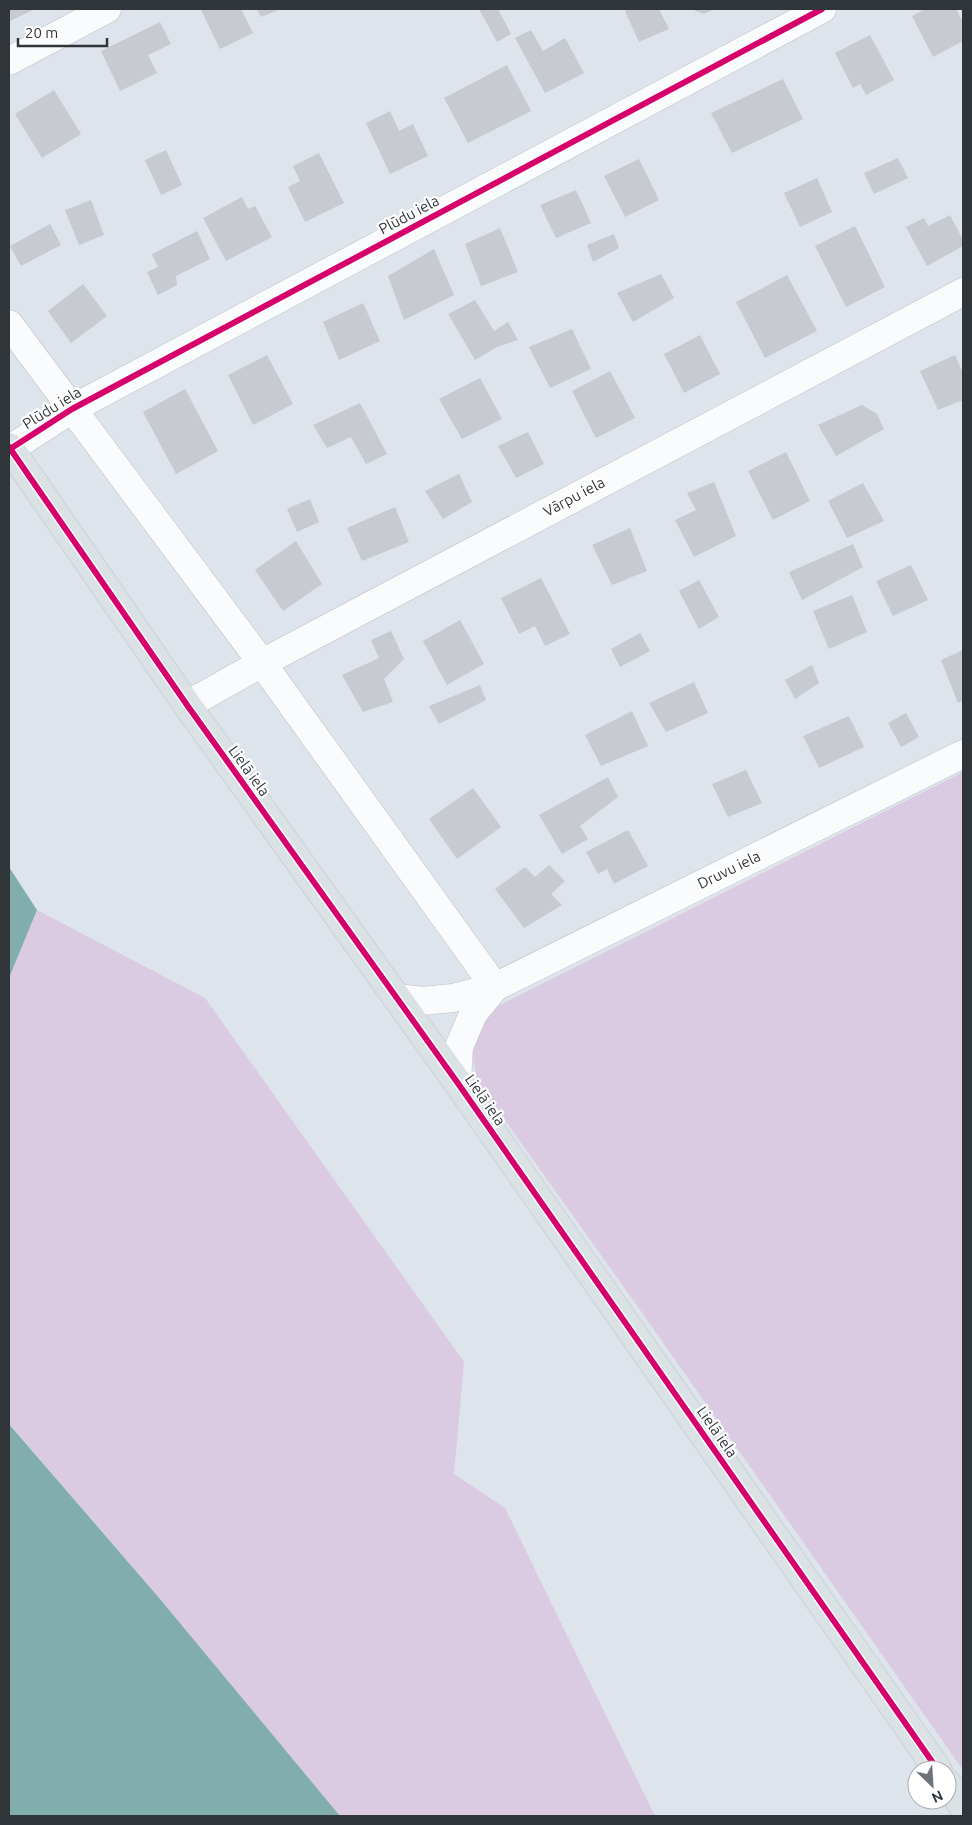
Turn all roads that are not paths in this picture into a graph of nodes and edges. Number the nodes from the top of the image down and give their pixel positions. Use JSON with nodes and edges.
{"nodes":[{"id":1,"x":822,"y":9,"type":"edge"},
{"id":2,"x":90,"y":13,"type":"edge"},
{"id":3,"x":9,"y":61,"type":"edge"},
{"id":4,"x":963,"y":292,"type":"edge"},
{"id":5,"x":9,"y":324,"type":"edge"},
{"id":6,"x":72,"y":409,"type":"junction"},
{"id":7,"x":10,"y":448,"type":"edge"},
{"id":8,"x":262,"y":663,"type":"junction"},
{"id":9,"x":187,"y":705,"type":"junction"},
{"id":10,"x":963,"y":754,"type":"edge"},
{"id":11,"x":495,"y":987,"type":"junction"},
{"id":12,"x":397,"y":998,"type":"junction"},
{"id":13,"x":456,"y":1082,"type":"junction"},
{"id":14,"x":931,"y":1760,"type":"edge"}],
"edges":[{"from":1,"to":6,"type":"street","name":"Plūdu iela"},
{"from":2,"to":3,"type":"street"},
{"from":4,"to":8,"type":"street","name":"Vārpu iela"},
{"from":5,"to":6,"type":"street"},
{"from":6,"to":7,"type":"street","name":"Plūdu iela"},
{"from":6,"to":8,"type":"street"},
{"from":7,"to":9,"type":"main road","name":"Lielā iela"},
{"from":8,"to":9,"type":"street","name":"Vārpu iela"},
{"from":8,"to":11,"type":"street"},
{"from":9,"to":12,"type":"main road","name":"Lielā iela"},
{"from":10,"to":11,"type":"street","name":"Druvu iela"},
{"from":11,"to":12,"type":"street","name":"Druvu iela"},
{"from":11,"to":13,"type":"street","name":"Druvu iela"},
{"from":12,"to":13,"type":"main road","name":"Lielā iela"},
{"from":13,"to":14,"type":"main road","name":"Lielā iela"}]}
